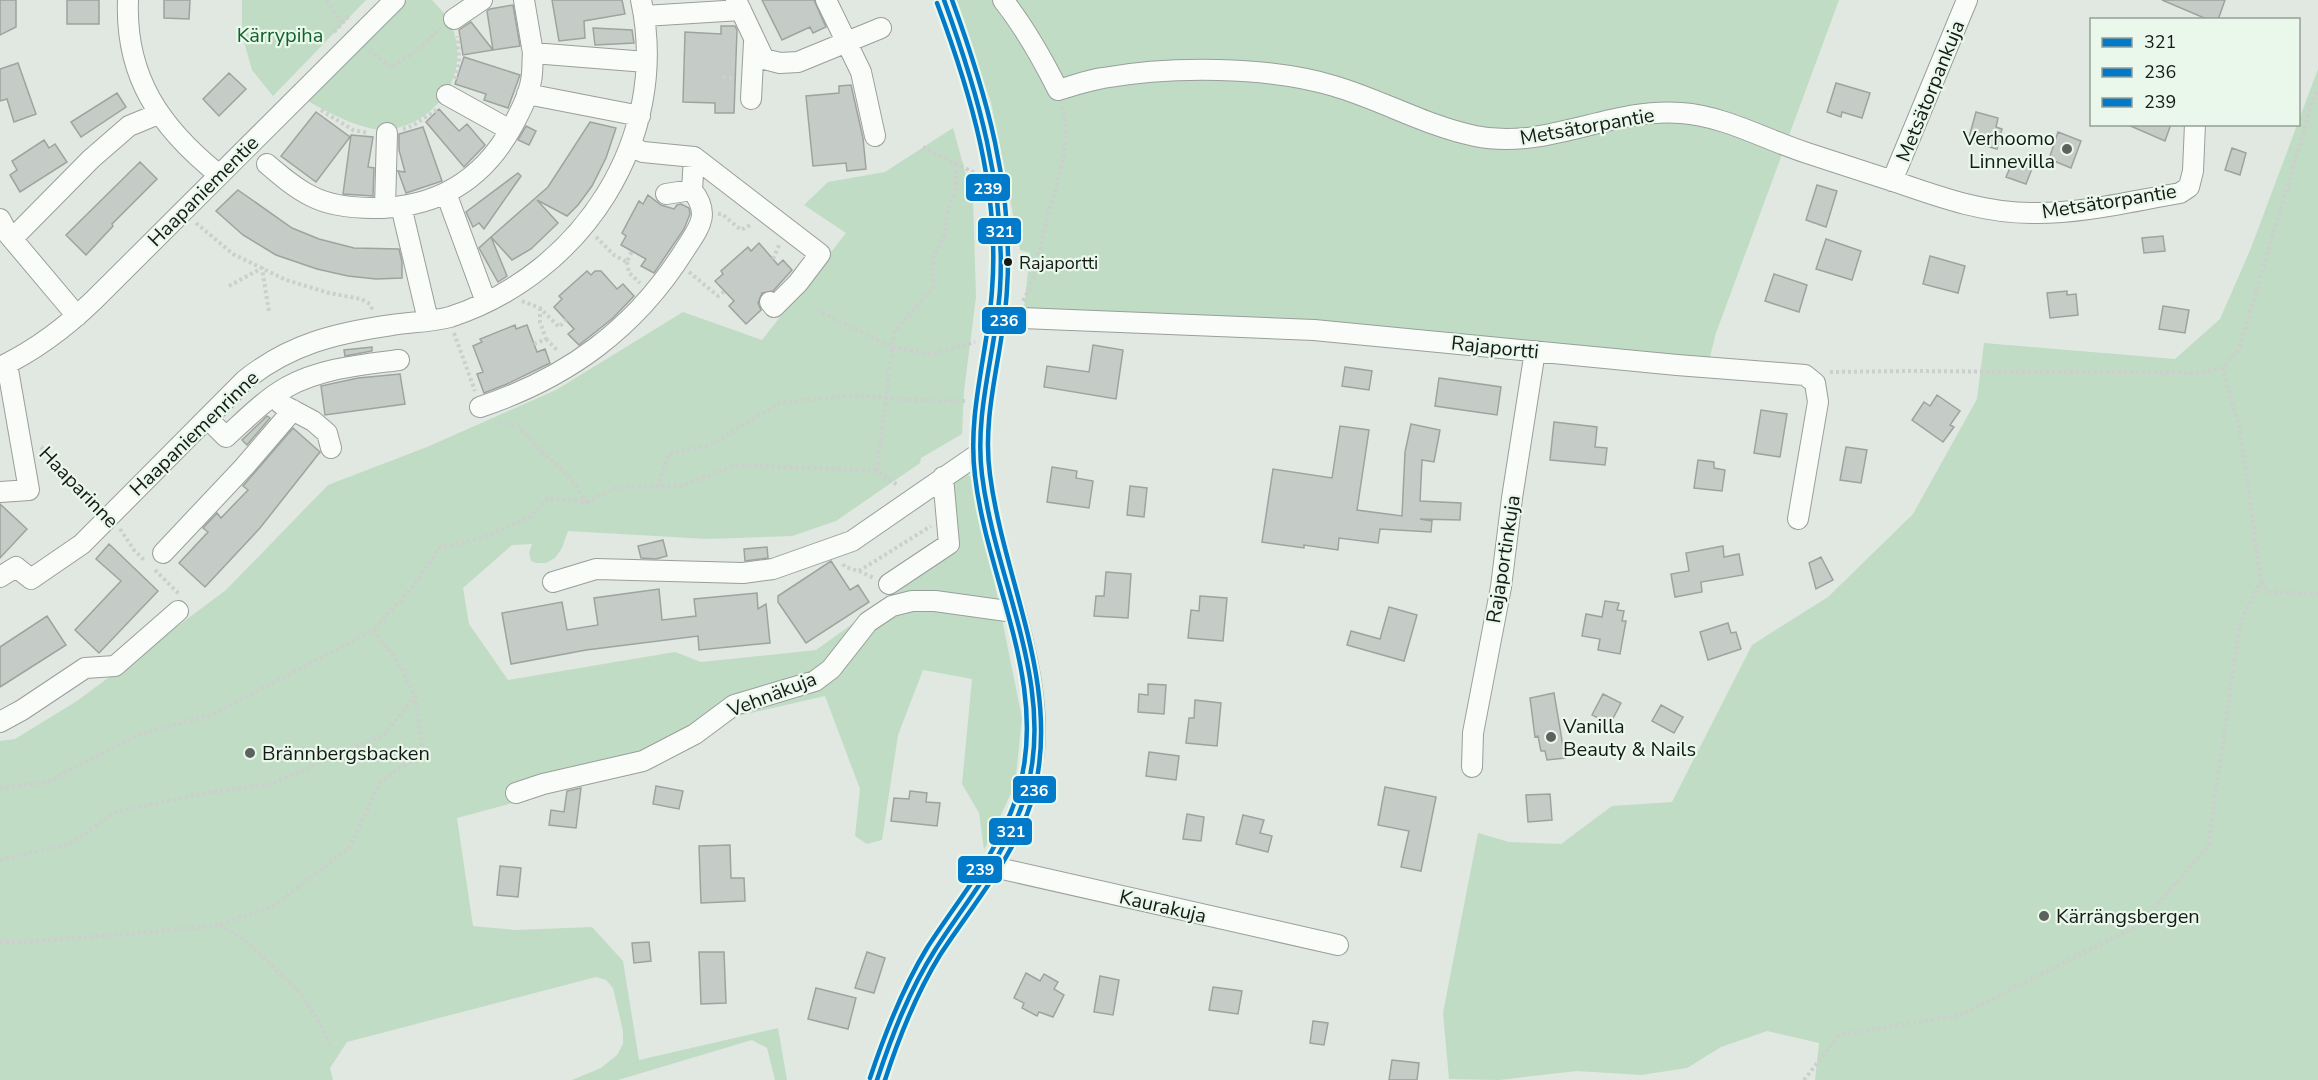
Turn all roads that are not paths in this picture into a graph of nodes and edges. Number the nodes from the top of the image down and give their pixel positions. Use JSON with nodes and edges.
{"nodes":[{"id":1,"x":128,"y":0,"type":"edge"},
{"id":2,"x":395,"y":0,"type":"edge"},
{"id":3,"x":482,"y":0,"type":"edge"},
{"id":4,"x":524,"y":0,"type":"edge"},
{"id":5,"x":826,"y":0,"type":"edge"},
{"id":6,"x":944,"y":0,"type":"edge"},
{"id":7,"x":1003,"y":0,"type":"edge"},
{"id":8,"x":1967,"y":0,"type":"edge"},
{"id":9,"x":739,"y":5,"type":"edge"},
{"id":10,"x":643,"y":8,"type":"edge"},
{"id":11,"x":453,"y":19,"type":"road end"},
{"id":12,"x":881,"y":28,"type":"dead end"},
{"id":13,"x":755,"y":39,"type":"junction"},
{"id":14,"x":848,"y":42,"type":"junction"},
{"id":15,"x":533,"y":53,"type":"junction"},
{"id":16,"x":646,"y":62,"type":"junction"},
{"id":17,"x":527,"y":94,"type":"junction"},
{"id":18,"x":447,"y":95,"type":"road end"},
{"id":19,"x":751,"y":99,"type":"dead end"},
{"id":20,"x":158,"y":114,"type":"junction"},
{"id":21,"x":640,"y":116,"type":"junction"},
{"id":22,"x":2194,"y":126,"type":"edge"},
{"id":23,"x":510,"y":130,"type":"junction"},
{"id":24,"x":387,"y":133,"type":"road end"},
{"id":25,"x":874,"y":136,"type":"dead end"},
{"id":26,"x":631,"y":147,"type":"junction"},
{"id":27,"x":694,"y":157,"type":"junction"},
{"id":28,"x":267,"y":164,"type":"dead end"},
{"id":29,"x":218,"y":174,"type":"junction"},
{"id":30,"x":1892,"y":181,"type":"junction"},
{"id":31,"x":693,"y":190,"type":"junction"},
{"id":32,"x":446,"y":193,"type":"junction"},
{"id":33,"x":666,"y":194,"type":"dead end"},
{"id":34,"x":393,"y":207,"type":"junction"},
{"id":35,"x":0,"y":219,"type":"edge"},
{"id":36,"x":12,"y":239,"type":"junction"},
{"id":37,"x":486,"y":302,"type":"junction"},
{"id":38,"x":770,"y":302,"type":"dead end"},
{"id":39,"x":77,"y":316,"type":"junction"},
{"id":40,"x":1006,"y":317,"type":"junction"},
{"id":41,"x":428,"y":320,"type":"junction"},
{"id":42,"x":1535,"y":351,"type":"junction"},
{"id":43,"x":399,"y":360,"type":"dead end"},
{"id":44,"x":3,"y":365,"type":"edge"},
{"id":45,"x":271,"y":398,"type":"junction"},
{"id":46,"x":480,"y":407,"type":"road end"},
{"id":47,"x":293,"y":410,"type":"junction"},
{"id":48,"x":207,"y":418,"type":"junction"},
{"id":49,"x":331,"y":448,"type":"dead end"},
{"id":50,"x":981,"y":452,"type":"junction"},
{"id":51,"x":943,"y":477,"type":"junction"},
{"id":52,"x":0,"y":492,"type":"edge"},
{"id":53,"x":1798,"y":519,"type":"dead end"},
{"id":54,"x":163,"y":553,"type":"dead end"},
{"id":55,"x":0,"y":577,"type":"edge"},
{"id":56,"x":553,"y":582,"type":"dead end"},
{"id":57,"x":889,"y":584,"type":"dead end"},
{"id":58,"x":180,"y":604,"type":"road end"},
{"id":59,"x":1014,"y":612,"type":"junction"},
{"id":60,"x":0,"y":722,"type":"edge"},
{"id":61,"x":1472,"y":767,"type":"dead end"},
{"id":62,"x":516,"y":793,"type":"dead end"},
{"id":63,"x":989,"y":866,"type":"junction"},
{"id":64,"x":1338,"y":945,"type":"dead end"},
{"id":65,"x":877,"y":1080,"type":"edge"}],
"edges":[{"from":1,"to":20,"type":"street"},
{"from":2,"to":29,"type":"street","name":"Haapaniementie"},
{"from":3,"to":11,"type":"street"},
{"from":4,"to":15,"type":"street"},
{"from":5,"to":14,"type":"street"},
{"from":6,"to":40,"type":"street"},
{"from":7,"to":30,"type":"street","name":"Metsätorpantie"},
{"from":8,"to":30,"type":"street","name":"Metsätorpankuja"},
{"from":9,"to":10,"type":"street"},
{"from":9,"to":13,"type":"street"},
{"from":10,"to":16,"type":"street","name":"Haapaniemenrinne"},
{"from":12,"to":14,"type":"street"},
{"from":13,"to":14,"type":"street"},
{"from":13,"to":19,"type":"street"},
{"from":14,"to":25,"type":"street"},
{"from":15,"to":16,"type":"street"},
{"from":15,"to":17,"type":"street"},
{"from":16,"to":21,"type":"street","name":"Haapaniemenrinne"},
{"from":17,"to":21,"type":"street"},
{"from":17,"to":23,"type":"street"},
{"from":18,"to":23,"type":"street"},
{"from":20,"to":29,"type":"street"},
{"from":20,"to":36,"type":"street"},
{"from":21,"to":26,"type":"street","name":"Haapaniemenrinne"},
{"from":22,"to":30,"type":"street","name":"Metsätorpantie"},
{"from":23,"to":32,"type":"street"},
{"from":24,"to":34,"type":"street"},
{"from":26,"to":27,"type":"street"},
{"from":26,"to":37,"type":"street","name":"Haapaniemenrinne"},
{"from":27,"to":31,"type":"street"},
{"from":27,"to":38,"type":"street"},
{"from":28,"to":34,"type":"street"},
{"from":29,"to":39,"type":"street","name":"Haapaniementie"},
{"from":31,"to":33,"type":"street"},
{"from":31,"to":46,"type":"street"},
{"from":32,"to":34,"type":"street"},
{"from":32,"to":37,"type":"street"},
{"from":34,"to":41,"type":"street"},
{"from":35,"to":36,"type":"street"},
{"from":36,"to":39,"type":"street"},
{"from":37,"to":41,"type":"street","name":"Haapaniemenrinne"},
{"from":39,"to":44,"type":"street","name":"Haapaniementie"},
{"from":40,"to":42,"type":"street","name":"Rajaportti"},
{"from":40,"to":50,"type":"street"},
{"from":41,"to":48,"type":"street","name":"Haapaniemenrinne"},
{"from":42,"to":53,"type":"street","name":"Rajaportti"},
{"from":42,"to":61,"type":"street","name":"Rajaportinkuja"},
{"from":43,"to":45,"type":"street"},
{"from":44,"to":52,"type":"street"},
{"from":45,"to":47,"type":"street"},
{"from":45,"to":48,"type":"street"},
{"from":47,"to":49,"type":"street"},
{"from":47,"to":54,"type":"street"},
{"from":48,"to":55,"type":"street","name":"Haapaniemenrinne"},
{"from":50,"to":51,"type":"street"},
{"from":50,"to":59,"type":"street"},
{"from":51,"to":56,"type":"street"},
{"from":51,"to":57,"type":"street"},
{"from":58,"to":60,"type":"street"},
{"from":59,"to":62,"type":"street","name":"Vehnäkuja"},
{"from":59,"to":63,"type":"street"},
{"from":63,"to":64,"type":"street","name":"Kaurakuja"},
{"from":63,"to":65,"type":"street"}]}
